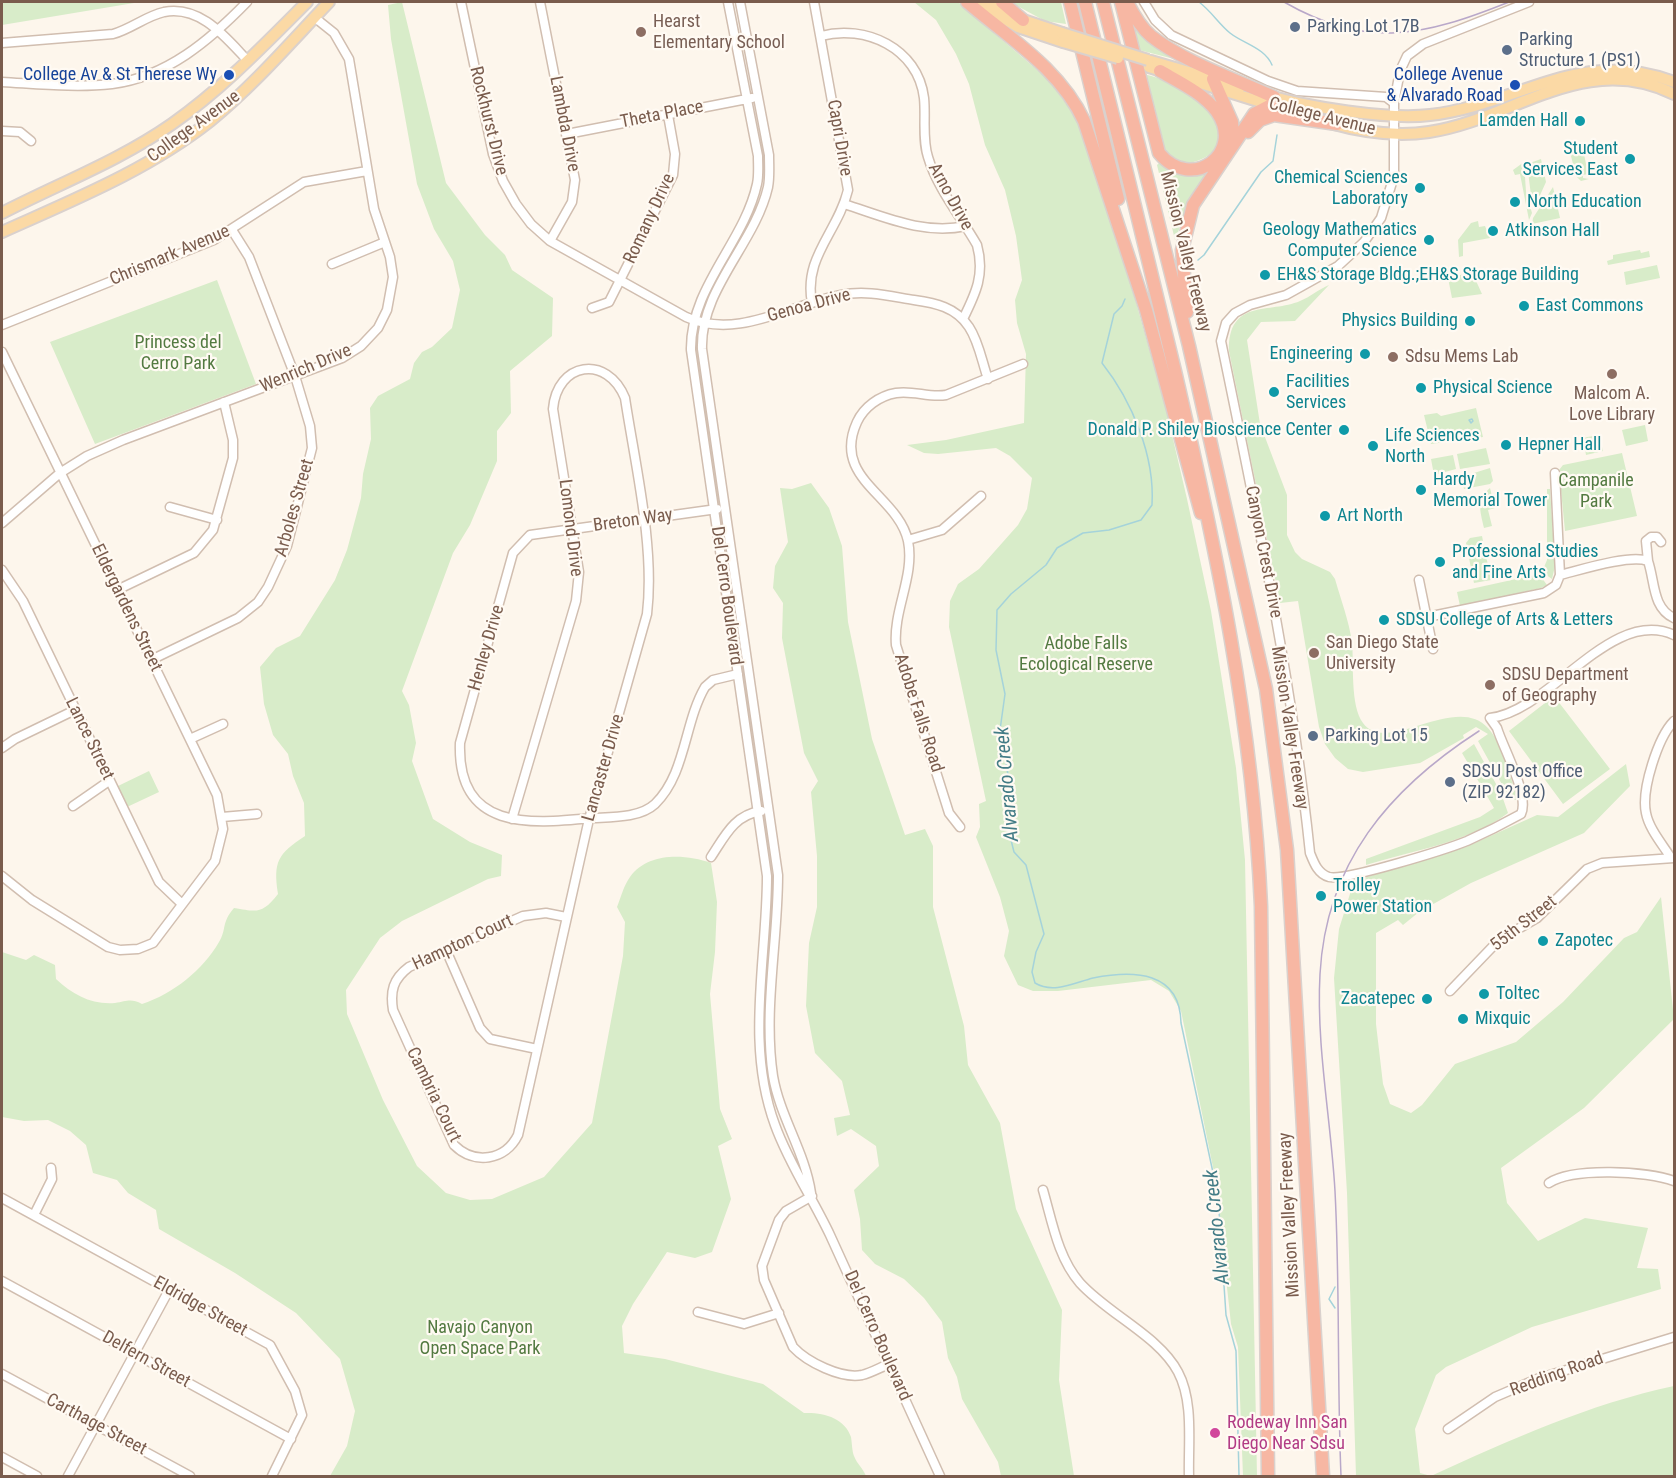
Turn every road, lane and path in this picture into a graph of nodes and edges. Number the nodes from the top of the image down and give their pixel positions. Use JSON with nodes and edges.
{"nodes":[{"id":1,"x":185,"y":2,"type":"edge"},
{"id":2,"x":247,"y":2,"type":"edge"},
{"id":3,"x":307,"y":2,"type":"edge"},
{"id":4,"x":329,"y":2,"type":"edge"},
{"id":5,"x":461,"y":2,"type":"edge"},
{"id":6,"x":540,"y":2,"type":"edge"},
{"id":7,"x":728,"y":2,"type":"edge"},
{"id":8,"x":740,"y":2,"type":"edge"},
{"id":9,"x":814,"y":2,"type":"edge"},
{"id":10,"x":967,"y":2,"type":"edge"},
{"id":11,"x":977,"y":2,"type":"edge"},
{"id":12,"x":991,"y":2,"type":"edge"},
{"id":13,"x":1002,"y":2,"type":"edge"},
{"id":14,"x":1070,"y":2,"type":"edge"},
{"id":15,"x":1085,"y":2,"type":"edge"},
{"id":16,"x":1103,"y":2,"type":"edge"},
{"id":17,"x":1120,"y":2,"type":"edge"},
{"id":18,"x":1127,"y":2,"type":"edge"},
{"id":19,"x":1144,"y":2,"type":"edge"},
{"id":20,"x":1529,"y":2,"type":"edge"},
{"id":21,"x":183,"y":11,"type":"junction"},
{"id":22,"x":314,"y":17,"type":"junction"},
{"id":23,"x":1023,"y":20,"type":"junction"},
{"id":24,"x":219,"y":31,"type":"junction"},
{"id":25,"x":821,"y":36,"type":"junction"},
{"id":26,"x":1063,"y":38,"type":"junction"},
{"id":27,"x":2,"y":43,"type":"edge"},
{"id":28,"x":248,"y":61,"type":"junction"},
{"id":29,"x":1152,"y":66,"type":"junction"},
{"id":30,"x":2,"y":82,"type":"edge"},
{"id":31,"x":1674,"y":82,"type":"edge"},
{"id":32,"x":1216,"y":84,"type":"junction"},
{"id":33,"x":1674,"y":94,"type":"edge"},
{"id":34,"x":758,"y":97,"type":"junction"},
{"id":35,"x":747,"y":99,"type":"junction"},
{"id":36,"x":1272,"y":101,"type":"junction"},
{"id":37,"x":1394,"y":103,"type":"junction"},
{"id":38,"x":668,"y":114,"type":"junction"},
{"id":39,"x":1395,"y":116,"type":"junction"},
{"id":40,"x":1337,"y":124,"type":"junction"},
{"id":41,"x":2,"y":131,"type":"edge"},
{"id":42,"x":567,"y":134,"type":"junction"},
{"id":43,"x":1395,"y":134,"type":"junction"},
{"id":44,"x":31,"y":141,"type":"dead end"},
{"id":45,"x":1232,"y":146,"type":"junction"},
{"id":46,"x":367,"y":171,"type":"junction"},
{"id":47,"x":844,"y":204,"type":"junction"},
{"id":48,"x":2,"y":213,"type":"edge"},
{"id":49,"x":1190,"y":214,"type":"junction"},
{"id":50,"x":966,"y":226,"type":"junction"},
{"id":51,"x":232,"y":230,"type":"junction"},
{"id":52,"x":2,"y":232,"type":"edge"},
{"id":53,"x":550,"y":241,"type":"junction"},
{"id":54,"x":384,"y":242,"type":"junction"},
{"id":55,"x":332,"y":264,"type":"dead end"},
{"id":56,"x":620,"y":281,"type":"junction"},
{"id":57,"x":812,"y":303,"type":"junction"},
{"id":58,"x":592,"y":308,"type":"dead end"},
{"id":59,"x":1146,"y":310,"type":"junction"},
{"id":60,"x":963,"y":319,"type":"junction"},
{"id":61,"x":693,"y":320,"type":"junction"},
{"id":62,"x":704,"y":324,"type":"junction"},
{"id":63,"x":2,"y":325,"type":"edge"},
{"id":64,"x":1189,"y":346,"type":"junction"},
{"id":65,"x":2,"y":352,"type":"edge"},
{"id":66,"x":1023,"y":364,"type":"dead end"},
{"id":67,"x":295,"y":376,"type":"junction"},
{"id":68,"x":988,"y":379,"type":"junction"},
{"id":69,"x":625,"y":398,"type":"joint"},
{"id":70,"x":224,"y":402,"type":"junction"},
{"id":71,"x":60,"y":473,"type":"junction"},
{"id":72,"x":1555,"y":473,"type":"dead end"},
{"id":73,"x":981,"y":496,"type":"dead end"},
{"id":74,"x":170,"y":507,"type":"dead end"},
{"id":75,"x":724,"y":508,"type":"junction"},
{"id":76,"x":714,"y":509,"type":"junction"},
{"id":77,"x":643,"y":519,"type":"junction"},
{"id":78,"x":216,"y":520,"type":"junction"},
{"id":79,"x":2,"y":523,"type":"edge"},
{"id":80,"x":571,"y":529,"type":"junction"},
{"id":81,"x":908,"y":540,"type":"junction"},
{"id":82,"x":1661,"y":542,"type":"dead end"},
{"id":83,"x":513,"y":553,"type":"joint"},
{"id":84,"x":1648,"y":561,"type":"junction"},
{"id":85,"x":2,"y":570,"type":"edge"},
{"id":86,"x":1560,"y":575,"type":"junction"},
{"id":87,"x":1419,"y":580,"type":"dead end"},
{"id":88,"x":1223,"y":586,"type":"junction"},
{"id":89,"x":117,"y":590,"type":"junction"},
{"id":90,"x":1427,"y":617,"type":"junction"},
{"id":91,"x":1674,"y":618,"type":"edge"},
{"id":92,"x":1674,"y":635,"type":"edge"},
{"id":93,"x":1433,"y":649,"type":"dead end"},
{"id":94,"x":151,"y":660,"type":"junction"},
{"id":95,"x":738,"y":674,"type":"junction"},
{"id":96,"x":75,"y":710,"type":"junction"},
{"id":97,"x":1674,"y":721,"type":"edge"},
{"id":98,"x":223,"y":724,"type":"dead end"},
{"id":99,"x":190,"y":739,"type":"junction"},
{"id":100,"x":2,"y":748,"type":"edge"},
{"id":101,"x":109,"y":781,"type":"junction"},
{"id":102,"x":73,"y":806,"type":"dead end"},
{"id":103,"x":768,"y":810,"type":"junction"},
{"id":104,"x":757,"y":811,"type":"junction"},
{"id":105,"x":257,"y":814,"type":"dead end"},
{"id":106,"x":222,"y":817,"type":"junction"},
{"id":107,"x":512,"y":819,"type":"junction"},
{"id":108,"x":589,"y":819,"type":"junction"},
{"id":109,"x":960,"y":827,"type":"dead end"},
{"id":110,"x":711,"y":857,"type":"dead end"},
{"id":111,"x":1673,"y":858,"type":"edge"},
{"id":112,"x":2,"y":876,"type":"edge"},
{"id":113,"x":182,"y":904,"type":"junction"},
{"id":114,"x":566,"y":917,"type":"junction"},
{"id":115,"x":446,"y":950,"type":"junction"},
{"id":116,"x":1450,"y":991,"type":"dead end"},
{"id":117,"x":393,"y":1010,"type":"joint"},
{"id":118,"x":537,"y":1049,"type":"junction"},
{"id":119,"x":518,"y":1135,"type":"joint"},
{"id":120,"x":51,"y":1168,"type":"dead end"},
{"id":121,"x":1674,"y":1181,"type":"edge"},
{"id":122,"x":1549,"y":1183,"type":"dead end"},
{"id":123,"x":1043,"y":1190,"type":"dead end"},
{"id":124,"x":812,"y":1196,"type":"junction"},
{"id":125,"x":2,"y":1198,"type":"edge"},
{"id":126,"x":34,"y":1215,"type":"junction"},
{"id":127,"x":2,"y":1281,"type":"edge"},
{"id":128,"x":169,"y":1290,"type":"junction"},
{"id":129,"x":698,"y":1312,"type":"dead end"},
{"id":130,"x":779,"y":1313,"type":"junction"},
{"id":131,"x":1674,"y":1337,"type":"edge"},
{"id":132,"x":134,"y":1353,"type":"junction"},
{"id":133,"x":889,"y":1364,"type":"junction"},
{"id":134,"x":2,"y":1374,"type":"edge"},
{"id":135,"x":96,"y":1425,"type":"junction"},
{"id":136,"x":1448,"y":1429,"type":"dead end"},
{"id":137,"x":291,"y":1439,"type":"junction"},
{"id":138,"x":2,"y":1457,"type":"edge"},
{"id":139,"x":37,"y":1476,"type":"edge"},
{"id":140,"x":68,"y":1476,"type":"edge"},
{"id":141,"x":190,"y":1476,"type":"edge"},
{"id":142,"x":272,"y":1476,"type":"edge"},
{"id":143,"x":940,"y":1476,"type":"edge"},
{"id":144,"x":1189,"y":1476,"type":"edge"},
{"id":145,"x":1268,"y":1476,"type":"edge"},
{"id":146,"x":1323,"y":1476,"type":"edge"}],
"edges":[{"from":1,"to":21,"type":"street"},
{"from":2,"to":24,"type":"street"},
{"from":3,"to":28,"type":"main road","name":"College Avenue"},
{"from":4,"to":22,"type":"main road","name":"College Avenue"},
{"from":5,"to":53,"type":"street","name":"Rockhurst Drive"},
{"from":6,"to":42,"type":"street","name":"Lambda Drive"},
{"from":7,"to":35,"type":"street","name":"Del Cerro Boulevard"},
{"from":8,"to":34,"type":"street","name":"Del Cerro Boulevard"},
{"from":9,"to":25,"type":"street","name":"Capri Drive"},
{"from":10,"to":59,"type":"highway"},
{"from":11,"to":26,"type":"main road","name":"College Avenue"},
{"from":12,"to":23,"type":"main road","name":"College Avenue"},
{"from":13,"to":23,"type":"highway"},
{"from":14,"to":59,"type":"highway"},
{"from":15,"to":88,"type":"highway","name":"Mission Valley Freeway"},
{"from":16,"to":64,"type":"highway","name":"Mission Valley Freeway"},
{"from":17,"to":29,"type":"highway"},
{"from":18,"to":36,"type":"highway"},
{"from":19,"to":37,"type":"street"},
{"from":20,"to":37,"type":"street","name":"Canyon Crest Drive"},
{"from":21,"to":24,"type":"street"},
{"from":21,"to":27,"type":"street"},
{"from":22,"to":46,"type":"street","name":"Wenrich Drive"},
{"from":22,"to":52,"type":"main road","name":"College Avenue"},
{"from":23,"to":26,"type":"main road","name":"College Avenue"},
{"from":24,"to":28,"type":"street"},
{"from":24,"to":30,"type":"street"},
{"from":25,"to":47,"type":"street","name":"Capri Drive"},
{"from":25,"to":50,"type":"street","name":"Arno Drive"},
{"from":26,"to":29,"type":"main road","name":"College Avenue","bridge":true},
{"from":28,"to":48,"type":"main road","name":"College Avenue"},
{"from":29,"to":32,"type":"main road","name":"College Avenue"},
{"from":29,"to":32,"type":"main road","name":"College Avenue"},
{"from":31,"to":39,"type":"main road","name":"College Avenue"},
{"from":32,"to":36,"type":"main road","name":"College Avenue"},
{"from":32,"to":45,"type":"highway"},
{"from":33,"to":43,"type":"main road","name":"College Avenue"},
{"from":34,"to":35,"type":"street","name":"Theta Place"},
{"from":34,"to":62,"type":"street","name":"Del Cerro Boulevard"},
{"from":35,"to":38,"type":"street","name":"Theta Place"},
{"from":35,"to":61,"type":"street","name":"Del Cerro Boulevard"},
{"from":36,"to":39,"type":"main road","name":"College Avenue"},
{"from":36,"to":40,"type":"main road","name":"College Avenue"},
{"from":36,"to":45,"type":"highway"},
{"from":37,"to":39,"type":"street","name":"Canyon Crest Drive"},
{"from":38,"to":42,"type":"street","name":"Theta Place"},
{"from":38,"to":56,"type":"street","name":"Romany Drive"},
{"from":39,"to":43,"type":"street","name":"Canyon Crest Drive"},
{"from":40,"to":43,"type":"main road","name":"College Avenue"},
{"from":40,"to":49,"type":"highway"},
{"from":41,"to":44,"type":"street"},
{"from":42,"to":53,"type":"street","name":"Lambda Drive"},
{"from":43,"to":92,"type":"street","name":"Canyon Crest Drive"},
{"from":45,"to":49,"type":"highway"},
{"from":46,"to":51,"type":"street","name":"Chrismark Avenue"},
{"from":46,"to":54,"type":"street","name":"Wenrich Drive"},
{"from":47,"to":50,"type":"street"},
{"from":47,"to":57,"type":"street","name":"Capri Drive"},
{"from":49,"to":64,"type":"highway"},
{"from":50,"to":60,"type":"street","name":"Arno Drive"},
{"from":51,"to":63,"type":"street","name":"Chrismark Avenue"},
{"from":51,"to":67,"type":"street","name":"Arboles Street"},
{"from":53,"to":56,"type":"street","name":"Rockhurst Drive"},
{"from":54,"to":55,"type":"street"},
{"from":54,"to":67,"type":"street","name":"Wenrich Drive"},
{"from":56,"to":58,"type":"street","name":"Romany Drive"},
{"from":56,"to":61,"type":"street","name":"Rockhurst Drive"},
{"from":57,"to":60,"type":"street","name":"Genoa Drive"},
{"from":57,"to":62,"type":"street","name":"Genoa Drive"},
{"from":59,"to":88,"type":"highway"},
{"from":60,"to":68,"type":"street"},
{"from":61,"to":62,"type":"street","name":"Genoa Drive"},
{"from":61,"to":76,"type":"street","name":"Del Cerro Boulevard"},
{"from":62,"to":75,"type":"street","name":"Del Cerro Boulevard"},
{"from":64,"to":146,"type":"highway","name":"Mission Valley Freeway"},
{"from":65,"to":71,"type":"street","name":"Eldergardens Street"},
{"from":66,"to":68,"type":"street"},
{"from":67,"to":70,"type":"street","name":"Wenrich Drive"},
{"from":67,"to":94,"type":"street","name":"Arboles Street"},
{"from":68,"to":81,"type":"street"},
{"from":69,"to":77,"type":"street","name":"Lancaster Drive"},
{"from":69,"to":80,"type":"street","name":"Lomond Drive"},
{"from":70,"to":71,"type":"street","name":"Wenrich Drive"},
{"from":70,"to":78,"type":"street"},
{"from":71,"to":79,"type":"street","name":"Wenrich Drive"},
{"from":71,"to":89,"type":"street","name":"Eldergardens Street"},
{"from":72,"to":86,"type":"street"},
{"from":73,"to":81,"type":"street"},
{"from":74,"to":78,"type":"street"},
{"from":75,"to":76,"type":"street","name":"Breton Way"},
{"from":75,"to":103,"type":"street","name":"Del Cerro Boulevard"},
{"from":76,"to":77,"type":"street","name":"Breton Way"},
{"from":76,"to":95,"type":"street","name":"Del Cerro Boulevard"},
{"from":77,"to":80,"type":"street","name":"Breton Way"},
{"from":77,"to":108,"type":"street","name":"Lancaster Drive"},
{"from":78,"to":89,"type":"street"},
{"from":80,"to":83,"type":"street","name":"Breton Way"},
{"from":80,"to":107,"type":"street","name":"Lomond Drive"},
{"from":81,"to":109,"type":"street","name":"Adobe Falls Road"},
{"from":82,"to":84,"type":"street"},
{"from":83,"to":107,"type":"street","name":"Henley Drive"},
{"from":84,"to":86,"type":"street"},
{"from":84,"to":91,"type":"street"},
{"from":85,"to":96,"type":"street","name":"Lance Street"},
{"from":86,"to":90,"type":"street"},
{"from":87,"to":90,"type":"street"},
{"from":88,"to":145,"type":"highway","name":"Mission Valley Freeway"},
{"from":89,"to":94,"type":"street","name":"Eldergardens Street"},
{"from":90,"to":93,"type":"street"},
{"from":94,"to":99,"type":"street","name":"Eldergardens Street"},
{"from":95,"to":104,"type":"street","name":"Del Cerro Boulevard"},
{"from":95,"to":108,"type":"street"},
{"from":96,"to":100,"type":"street"},
{"from":96,"to":101,"type":"street","name":"Lance Street"},
{"from":97,"to":111,"type":"street"},
{"from":98,"to":99,"type":"street"},
{"from":99,"to":106,"type":"street","name":"Eldergardens Street"},
{"from":101,"to":102,"type":"street"},
{"from":101,"to":113,"type":"street","name":"Lance Street"},
{"from":103,"to":104,"type":"street"},
{"from":103,"to":124,"type":"street","name":"Del Cerro Boulevard"},
{"from":104,"to":110,"type":"street"},
{"from":104,"to":124,"type":"street","name":"Del Cerro Boulevard"},
{"from":105,"to":106,"type":"street"},
{"from":106,"to":113,"type":"street","name":"Eldergardens Street"},
{"from":107,"to":108,"type":"street"},
{"from":108,"to":114,"type":"street","name":"Lancaster Drive"},
{"from":111,"to":116,"type":"street","name":"55th Street"},
{"from":112,"to":113,"type":"street","name":"Eldergardens Street"},
{"from":114,"to":115,"type":"street","name":"Hampton Court"},
{"from":114,"to":118,"type":"street","name":"Lancaster Drive"},
{"from":115,"to":117,"type":"street","name":"Hampton Court"},
{"from":115,"to":118,"type":"street"},
{"from":117,"to":119,"type":"street","name":"Cambria Court"},
{"from":118,"to":119,"type":"street","name":"Lancaster Drive"},
{"from":120,"to":126,"type":"street"},
{"from":121,"to":122,"type":"street"},
{"from":123,"to":144,"type":"street"},
{"from":124,"to":130,"type":"street"},
{"from":124,"to":133,"type":"street","name":"Del Cerro Boulevard"},
{"from":125,"to":126,"type":"street","name":"Eldridge Street"},
{"from":126,"to":128,"type":"street","name":"Eldridge Street"},
{"from":127,"to":132,"type":"street","name":"Delfern Street"},
{"from":128,"to":132,"type":"street"},
{"from":128,"to":137,"type":"street","name":"Eldridge Street"},
{"from":129,"to":130,"type":"street"},
{"from":130,"to":133,"type":"street"},
{"from":131,"to":136,"type":"street","name":"Redding Road"},
{"from":132,"to":135,"type":"street"},
{"from":132,"to":137,"type":"street","name":"Delfern Street"},
{"from":133,"to":143,"type":"street","name":"Del Cerro Boulevard"},
{"from":134,"to":135,"type":"street","name":"Carthage Street"},
{"from":135,"to":140,"type":"street"},
{"from":135,"to":141,"type":"street","name":"Carthage Street"},
{"from":137,"to":142,"type":"street","name":"Eldridge Street"},
{"from":138,"to":139,"type":"street"}]}
